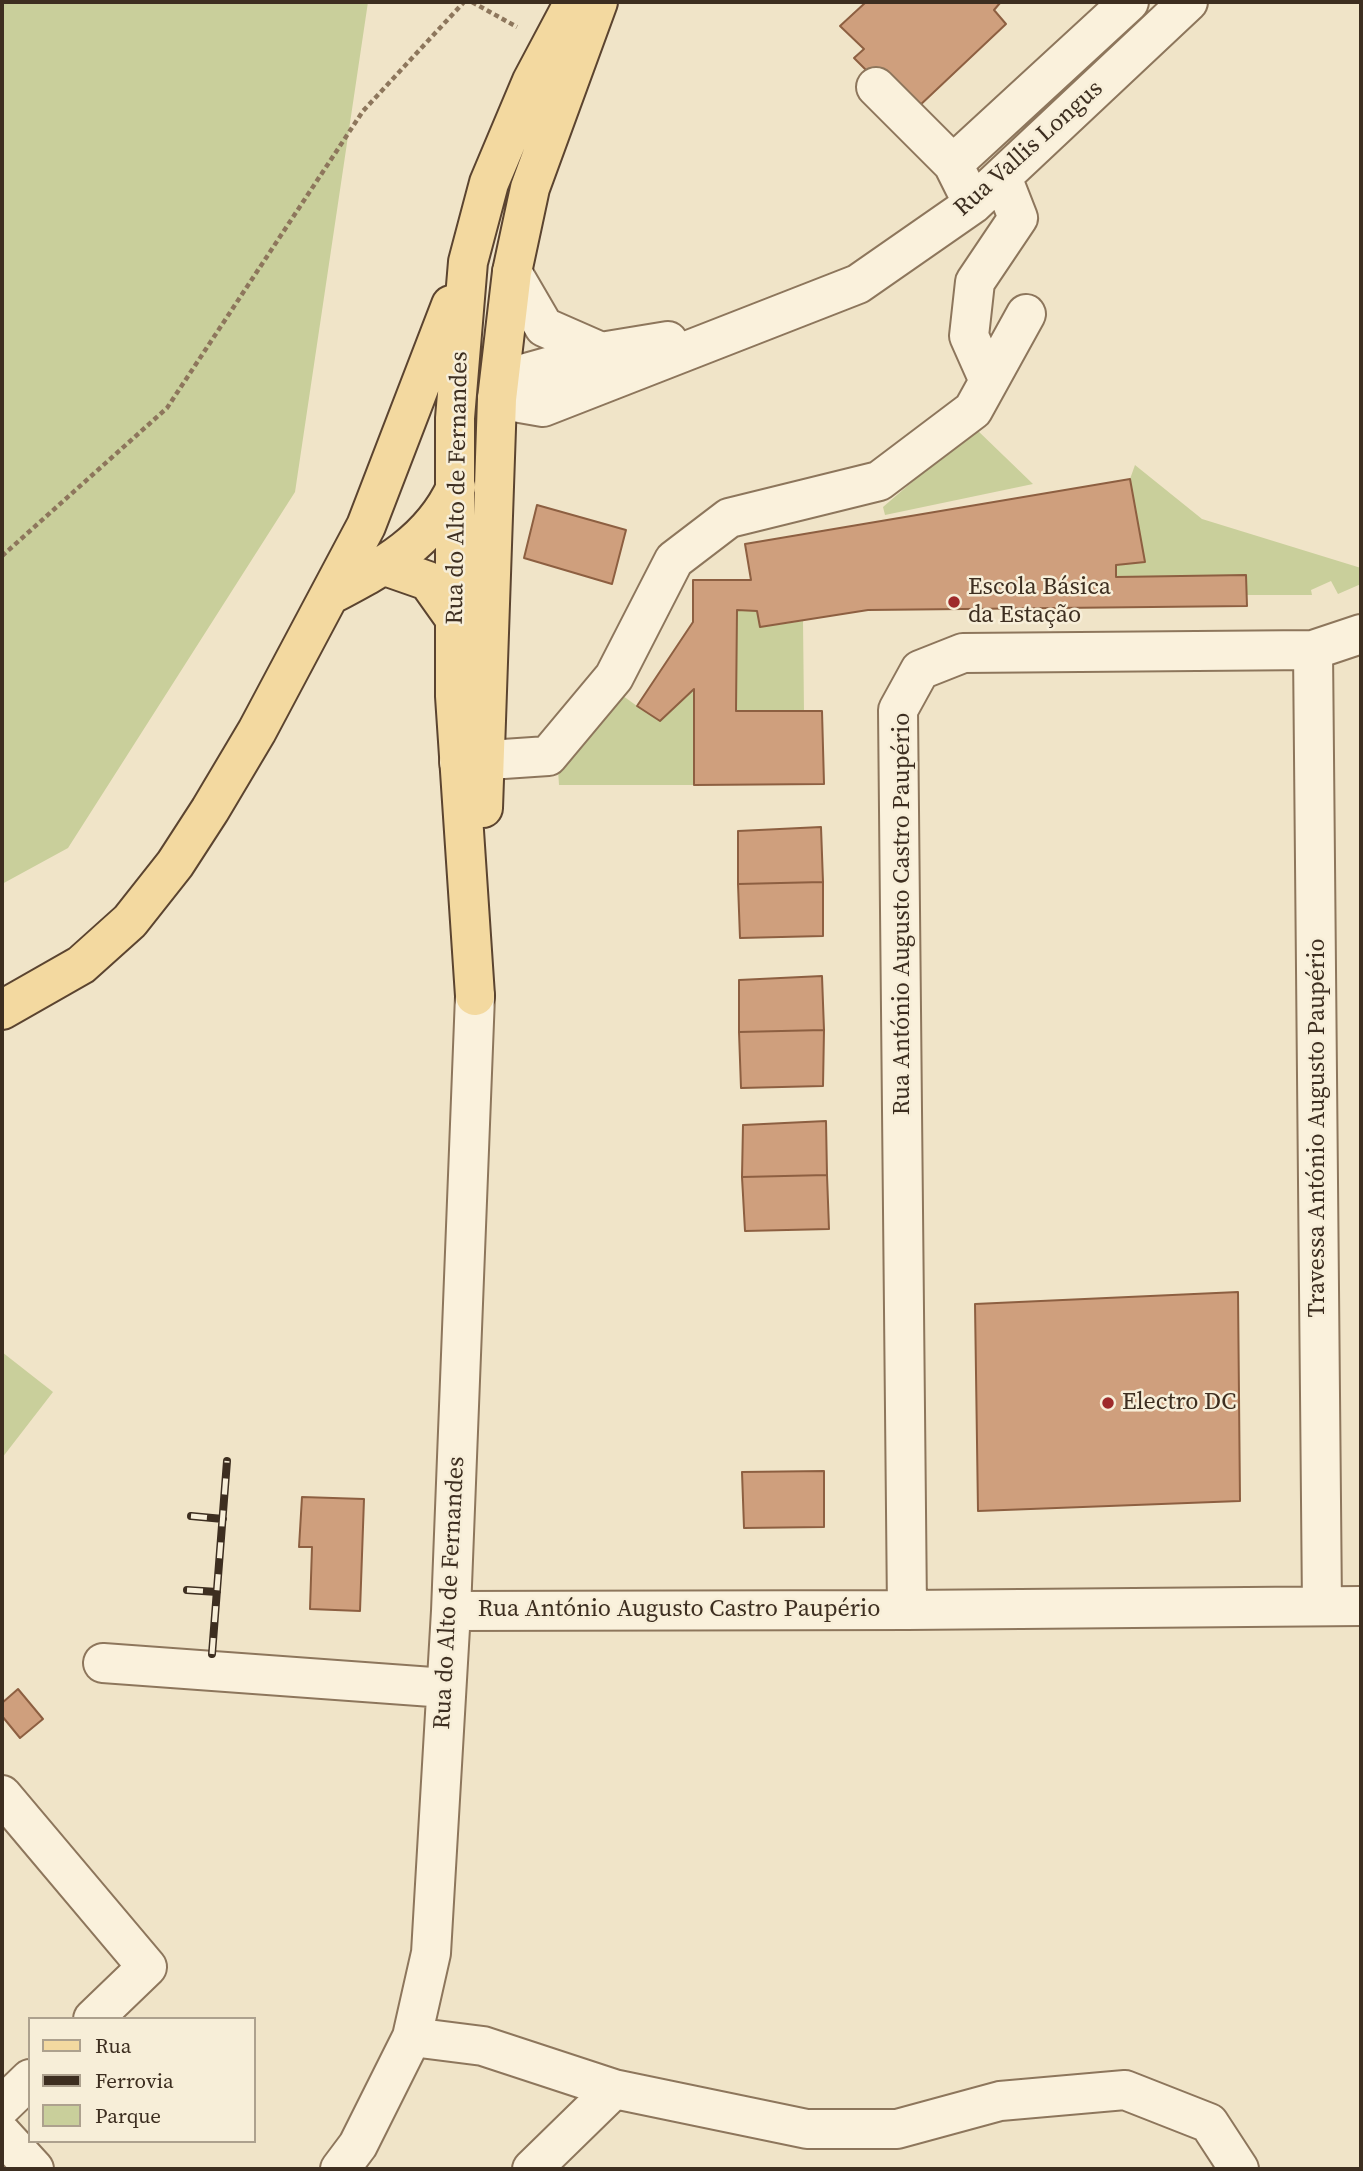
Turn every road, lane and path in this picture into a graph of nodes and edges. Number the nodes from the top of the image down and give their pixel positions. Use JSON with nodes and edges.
{"nodes":[{"id":1,"x":464,"y":2,"type":"edge"},
{"id":2,"x":472,"y":2,"type":"edge"},
{"id":3,"x":574,"y":2,"type":"edge"},
{"id":4,"x":598,"y":2,"type":"edge"},
{"id":5,"x":1129,"y":2,"type":"edge"},
{"id":6,"x":1188,"y":2,"type":"edge"},
{"id":7,"x":550,"y":46,"type":"junction"},
{"id":8,"x":876,"y":88,"type":"dead end"},
{"id":9,"x":953,"y":164,"type":"junction"},
{"id":10,"x":1002,"y":177,"type":"junction"},
{"id":11,"x":974,"y":204,"type":"junction"},
{"id":12,"x":468,"y":262,"type":"junction"},
{"id":13,"x":512,"y":272,"type":"junction"},
{"id":14,"x":1026,"y":314,"type":"dead end"},
{"id":15,"x":743,"y":329,"type":"junction"},
{"id":16,"x":601,"y":352,"type":"junction"},
{"id":17,"x":989,"y":381,"type":"junction"},
{"id":18,"x":496,"y":399,"type":"junction"},
{"id":19,"x":454,"y":418,"type":"junction"},
{"id":20,"x":454,"y":493,"type":"junction"},
{"id":21,"x":366,"y":526,"type":"junction"},
{"id":22,"x":2,"y":556,"type":"edge"},
{"id":23,"x":385,"y":566,"type":"junction"},
{"id":24,"x":332,"y":594,"type":"junction"},
{"id":25,"x":455,"y":619,"type":"junction"},
{"id":26,"x":1361,"y":634,"type":"edge"},
{"id":27,"x":1313,"y":650,"type":"junction"},
{"id":28,"x":472,"y":761,"type":"junction"},
{"id":29,"x":475,"y":996,"type":"joint"},
{"id":30,"x":2,"y":1010,"type":"edge"},
{"id":31,"x":1322,"y":1606,"type":"junction"},
{"id":32,"x":1361,"y":1606,"type":"edge"},
{"id":33,"x":907,"y":1610,"type":"junction"},
{"id":34,"x":451,"y":1611,"type":"junction"},
{"id":35,"x":103,"y":1663,"type":"dead end"},
{"id":36,"x":446,"y":1688,"type":"junction"},
{"id":37,"x":2,"y":1795,"type":"edge"},
{"id":38,"x":95,"y":2017,"type":"edge"},
{"id":39,"x":412,"y":2037,"type":"junction"},
{"id":40,"x":28,"y":2081,"type":"edge"},
{"id":41,"x":614,"y":2089,"type":"junction"},
{"id":42,"x":2,"y":2106,"type":"edge"},
{"id":43,"x":2,"y":2134,"type":"edge"},
{"id":44,"x":34,"y":2169,"type":"edge"},
{"id":45,"x":340,"y":2169,"type":"edge"},
{"id":46,"x":532,"y":2169,"type":"edge"},
{"id":47,"x":1239,"y":2169,"type":"edge"}],
"edges":[{"from":1,"to":22,"type":"path"},
{"from":2,"to":7,"type":"path"},
{"from":3,"to":7,"type":"main road","name":"Rua do Alto de Fernandes"},
{"from":4,"to":13,"type":"main road","name":"Rua do Alto de Fernandes"},
{"from":5,"to":9,"type":"street"},
{"from":6,"to":10,"type":"street","name":"Rua Vallis Longus"},
{"from":7,"to":12,"type":"main road","name":"Rua do Alto de Fernandes"},
{"from":8,"to":9,"type":"street"},
{"from":9,"to":11,"type":"street"},
{"from":10,"to":11,"type":"street","name":"Rua Vallis Longus"},
{"from":10,"to":17,"type":"street"},
{"from":11,"to":15,"type":"street","name":"Rua Vallis Longus"},
{"from":12,"to":19,"type":"main road","name":"Rua do Alto de Fernandes"},
{"from":12,"to":21,"type":"main road"},
{"from":13,"to":16,"type":"street"},
{"from":13,"to":18,"type":"main road","name":"Rua do Alto de Fernandes"},
{"from":14,"to":17,"type":"street"},
{"from":15,"to":16,"type":"street"},
{"from":15,"to":18,"type":"street"},
{"from":16,"to":18,"type":"street"},
{"from":17,"to":28,"type":"street"},
{"from":18,"to":19,"type":"main road"},
{"from":18,"to":20,"type":"main road"},
{"from":18,"to":28,"type":"main road","name":"Rua do Alto de Fernandes"},
{"from":19,"to":20,"type":"main road","name":"Rua do Alto de Fernandes"},
{"from":19,"to":21,"type":"main road"},
{"from":20,"to":23,"type":"main road"},
{"from":20,"to":25,"type":"main road","name":"Rua do Alto de Fernandes"},
{"from":21,"to":24,"type":"main road"},
{"from":23,"to":24,"type":"main road"},
{"from":23,"to":25,"type":"main road"},
{"from":24,"to":30,"type":"main road"},
{"from":25,"to":28,"type":"main road","name":"Rua do Alto de Fernandes"},
{"from":26,"to":27,"type":"street","name":"Rua António Augusto Castro Paupério"},
{"from":27,"to":31,"type":"street","name":"Travessa António Augusto Paupério"},
{"from":27,"to":33,"type":"street","name":"Rua António Augusto Castro Paupério"},
{"from":28,"to":29,"type":"main road","name":"Rua do Alto de Fernandes"},
{"from":29,"to":34,"type":"street","name":"Rua do Alto de Fernandes"},
{"from":31,"to":32,"type":"street","name":"Rua António Augusto Castro Paupério"},
{"from":31,"to":33,"type":"street","name":"Rua António Augusto Castro Paupério"},
{"from":33,"to":34,"type":"street","name":"Rua António Augusto Castro Paupério"},
{"from":34,"to":36,"type":"street","name":"Rua do Alto de Fernandes"},
{"from":35,"to":36,"type":"street"},
{"from":36,"to":39,"type":"street","name":"Rua do Alto de Fernandes"},
{"from":37,"to":38,"type":"street"},
{"from":39,"to":41,"type":"street"},
{"from":39,"to":45,"type":"street","name":"Rua do Alto de Fernandes"},
{"from":40,"to":42,"type":"street"},
{"from":41,"to":46,"type":"street"},
{"from":41,"to":47,"type":"street"},
{"from":43,"to":44,"type":"street"}]}
